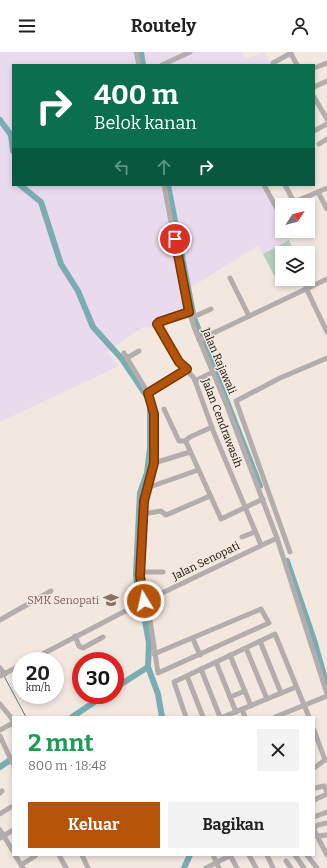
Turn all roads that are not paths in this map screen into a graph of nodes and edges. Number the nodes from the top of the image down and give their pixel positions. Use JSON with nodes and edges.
{"nodes":[{"id":1,"x":136,"y":52,"type":"edge"},
{"id":2,"x":190,"y":52,"type":"edge"},
{"id":3,"x":291,"y":53,"type":"edge"},
{"id":4,"x":273,"y":63,"type":"dead end"},
{"id":5,"x":327,"y":63,"type":"edge"},
{"id":6,"x":139,"y":64,"type":"edge"},
{"id":7,"x":164,"y":64,"type":"edge"},
{"id":8,"x":296,"y":64,"type":"edge"},
{"id":9,"x":315,"y":68,"type":"edge"},
{"id":10,"x":327,"y":81,"type":"edge"},
{"id":11,"x":315,"y":87,"type":"edge"},
{"id":12,"x":315,"y":99,"type":"edge"},
{"id":13,"x":327,"y":119,"type":"edge"},
{"id":14,"x":327,"y":124,"type":"edge"},
{"id":15,"x":315,"y":130,"type":"edge"},
{"id":16,"x":327,"y":139,"type":"edge"},
{"id":17,"x":319,"y":144,"type":"dead end"},
{"id":18,"x":164,"y":186,"type":"edge"},
{"id":19,"x":265,"y":186,"type":"edge"},
{"id":20,"x":286,"y":186,"type":"edge"},
{"id":21,"x":327,"y":188,"type":"edge"},
{"id":22,"x":318,"y":192,"type":"junction"},
{"id":23,"x":292,"y":198,"type":"edge"},
{"id":24,"x":304,"y":198,"type":"edge"},
{"id":25,"x":275,"y":205,"type":"edge"},
{"id":26,"x":327,"y":209,"type":"edge"},
{"id":27,"x":230,"y":278,"type":"dead end"},
{"id":28,"x":327,"y":279,"type":"edge"},
{"id":29,"x":306,"y":288,"type":"junction"},
{"id":30,"x":211,"y":309,"type":"dead end"},
{"id":31,"x":193,"y":315,"type":"junction"},
{"id":32,"x":249,"y":316,"type":"junction"},
{"id":33,"x":327,"y":332,"type":"edge"},
{"id":34,"x":202,"y":338,"type":"junction"},
{"id":35,"x":139,"y":351,"type":"dead end"},
{"id":36,"x":124,"y":353,"type":"dead end"},
{"id":37,"x":127,"y":358,"type":"junction"},
{"id":38,"x":327,"y":358,"type":"edge"},
{"id":39,"x":187,"y":369,"type":"junction"},
{"id":40,"x":213,"y":372,"type":"junction"},
{"id":41,"x":195,"y":381,"type":"junction"},
{"id":42,"x":148,"y":393,"type":"junction"},
{"id":43,"x":164,"y":409,"type":"dead end"},
{"id":44,"x":212,"y":427,"type":"junction"},
{"id":45,"x":185,"y":441,"type":"junction"},
{"id":46,"x":190,"y":452,"type":"junction"},
{"id":47,"x":154,"y":463,"type":"junction"},
{"id":48,"x":198,"y":470,"type":"junction"},
{"id":49,"x":146,"y":488,"type":"junction"},
{"id":50,"x":210,"y":496,"type":"junction"},
{"id":51,"x":263,"y":499,"type":"junction"},
{"id":52,"x":245,"y":508,"type":"junction"},
{"id":53,"x":143,"y":514,"type":"junction"},
{"id":54,"x":255,"y":532,"type":"junction"},
{"id":55,"x":242,"y":537,"type":"dead end"},
{"id":56,"x":277,"y":538,"type":"junction"},
{"id":57,"x":261,"y":546,"type":"junction"},
{"id":58,"x":290,"y":552,"type":"dead end"},
{"id":59,"x":140,"y":572,"type":"junction"},
{"id":60,"x":163,"y":572,"type":"dead end"},
{"id":61,"x":51,"y":591,"type":"dead end"},
{"id":62,"x":145,"y":601,"type":"junction"},
{"id":63,"x":0,"y":620,"type":"edge"},
{"id":64,"x":75,"y":636,"type":"junction"},
{"id":65,"x":103,"y":637,"type":"dead end"},
{"id":66,"x":193,"y":639,"type":"junction"},
{"id":67,"x":260,"y":641,"type":"junction"},
{"id":68,"x":246,"y":648,"type":"junction"},
{"id":69,"x":48,"y":652,"type":"edge"},
{"id":70,"x":154,"y":654,"type":"junction"},
{"id":71,"x":200,"y":655,"type":"junction"},
{"id":72,"x":230,"y":655,"type":"junction"},
{"id":73,"x":216,"y":662,"type":"junction"},
{"id":74,"x":0,"y":668,"type":"edge"},
{"id":75,"x":201,"y":669,"type":"junction"},
{"id":76,"x":12,"y":670,"type":"edge"},
{"id":77,"x":3,"y":675,"type":"edge"},
{"id":78,"x":187,"y":676,"type":"junction"},
{"id":79,"x":296,"y":687,"type":"junction"},
{"id":80,"x":245,"y":691,"type":"junction"},
{"id":81,"x":281,"y":693,"type":"junction"},
{"id":82,"x":327,"y":695,"type":"edge"},
{"id":83,"x":230,"y":697,"type":"junction"},
{"id":84,"x":267,"y":699,"type":"junction"},
{"id":85,"x":327,"y":699,"type":"edge"},
{"id":86,"x":251,"y":706,"type":"junction"},
{"id":87,"x":305,"y":706,"type":"junction"},
{"id":88,"x":1,"y":707,"type":"edge"},
{"id":89,"x":242,"y":709,"type":"junction"},
{"id":90,"x":236,"y":712,"type":"junction"},
{"id":91,"x":186,"y":716,"type":"edge"},
{"id":92,"x":203,"y":716,"type":"edge"},
{"id":93,"x":221,"y":716,"type":"edge"},
{"id":94,"x":224,"y":716,"type":"edge"},
{"id":95,"x":245,"y":716,"type":"edge"},
{"id":96,"x":279,"y":716,"type":"edge"},
{"id":97,"x":286,"y":716,"type":"edge"},
{"id":98,"x":309,"y":716,"type":"edge"},
{"id":99,"x":12,"y":720,"type":"edge"},
{"id":100,"x":12,"y":722,"type":"edge"},
{"id":101,"x":0,"y":730,"type":"edge"},
{"id":102,"x":315,"y":733,"type":"edge"},
{"id":103,"x":0,"y":736,"type":"edge"},
{"id":104,"x":11,"y":760,"type":"edge"},
{"id":105,"x":315,"y":767,"type":"edge"},
{"id":106,"x":315,"y":788,"type":"dead end"},
{"id":107,"x":327,"y":793,"type":"edge"},
{"id":108,"x":315,"y":799,"type":"edge"},
{"id":109,"x":11,"y":807,"type":"dead end"},
{"id":110,"x":327,"y":812,"type":"edge"},
{"id":111,"x":0,"y":814,"type":"edge"},
{"id":112,"x":315,"y":817,"type":"edge"},
{"id":113,"x":327,"y":823,"type":"edge"},
{"id":114,"x":315,"y":829,"type":"edge"},
{"id":115,"x":0,"y":830,"type":"edge"},
{"id":116,"x":12,"y":831,"type":"edge"},
{"id":117,"x":315,"y":831,"type":"edge"},
{"id":118,"x":327,"y":835,"type":"edge"},
{"id":119,"x":317,"y":836,"type":"junction"},
{"id":120,"x":2,"y":837,"type":"edge"},
{"id":121,"x":12,"y":849,"type":"edge"},
{"id":122,"x":327,"y":855,"type":"edge"},
{"id":123,"x":16,"y":856,"type":"edge"},
{"id":124,"x":35,"y":856,"type":"dead end"},
{"id":125,"x":60,"y":856,"type":"edge"},
{"id":126,"x":82,"y":856,"type":"edge"},
{"id":127,"x":213,"y":856,"type":"edge"},
{"id":128,"x":229,"y":856,"type":"edge"},
{"id":129,"x":231,"y":856,"type":"edge"},
{"id":130,"x":249,"y":856,"type":"edge"},
{"id":131,"x":267,"y":856,"type":"edge"},
{"id":132,"x":296,"y":856,"type":"edge"},
{"id":133,"x":308,"y":856,"type":"edge"},
{"id":134,"x":286,"y":862,"type":"dead end"},
{"id":135,"x":216,"y":863,"type":"junction"},
{"id":136,"x":22,"y":866,"type":"edge"},
{"id":137,"x":66,"y":868,"type":"edge"},
{"id":138,"x":88,"y":868,"type":"edge"},
{"id":139,"x":206,"y":868,"type":"edge"},
{"id":140,"x":219,"y":868,"type":"edge"},
{"id":141,"x":237,"y":868,"type":"edge"},
{"id":142,"x":256,"y":868,"type":"edge"},
{"id":143,"x":273,"y":868,"type":"edge"},
{"id":144,"x":291,"y":868,"type":"edge"},
{"id":145,"x":304,"y":868,"type":"edge"},
{"id":146,"x":317,"y":868,"type":"edge"}],
"edges":[{"from":1,"to":6,"type":"street"},
{"from":2,"to":7,"type":"street"},
{"from":3,"to":4,"type":"street"},
{"from":3,"to":8,"type":"street"},
{"from":5,"to":9,"type":"street"},
{"from":10,"to":11,"type":"street"},
{"from":12,"to":13,"type":"street"},
{"from":14,"to":15,"type":"street"},
{"from":16,"to":17,"type":"street"},
{"from":18,"to":31,"type":"street","name":"Jalan Rajawali"},
{"from":19,"to":25,"type":"street"},
{"from":20,"to":23,"type":"street"},
{"from":21,"to":22,"type":"street"},
{"from":22,"to":24,"type":"street"},
{"from":22,"to":26,"type":"street"},
{"from":27,"to":32,"type":"street"},
{"from":28,"to":29,"type":"street"},
{"from":29,"to":32,"type":"street"},
{"from":29,"to":33,"type":"street"},
{"from":30,"to":31,"type":"street"},
{"from":31,"to":34,"type":"street","name":"Jalan Rajawali"},
{"from":31,"to":39,"type":"street","name":"Jalan Cendrawasih"},
{"from":32,"to":34,"type":"street"},
{"from":34,"to":40,"type":"street","name":"Jalan Rajawali"},
{"from":35,"to":37,"type":"street"},
{"from":36,"to":37,"type":"street"},
{"from":37,"to":42,"type":"street"},
{"from":38,"to":58,"type":"street"},
{"from":39,"to":41,"type":"street","name":"Jalan Cendrawasih"},
{"from":39,"to":42,"type":"street"},
{"from":40,"to":41,"type":"street"},
{"from":40,"to":51,"type":"street","name":"Jalan Rajawali"},
{"from":41,"to":44,"type":"street","name":"Jalan Cendrawasih"},
{"from":42,"to":47,"type":"street"},
{"from":43,"to":45,"type":"street"},
{"from":44,"to":45,"type":"street"},
{"from":44,"to":52,"type":"street","name":"Jalan Cendrawasih"},
{"from":45,"to":46,"type":"street"},
{"from":46,"to":47,"type":"street"},
{"from":46,"to":48,"type":"street"},
{"from":47,"to":49,"type":"street"},
{"from":48,"to":49,"type":"street"},
{"from":48,"to":50,"type":"street"},
{"from":49,"to":53,"type":"street"},
{"from":50,"to":52,"type":"street"},
{"from":50,"to":53,"type":"street"},
{"from":51,"to":52,"type":"street"},
{"from":51,"to":56,"type":"street","name":"Jalan Rajawali"},
{"from":52,"to":54,"type":"street","name":"Jalan Cendrawasih"},
{"from":53,"to":59,"type":"street"},
{"from":54,"to":55,"type":"street"},
{"from":54,"to":57,"type":"street","name":"Jalan Cendrawasih"},
{"from":56,"to":57,"type":"street","name":"Jalan Senopati"},
{"from":56,"to":82,"type":"street","name":"Jalan Rajawali"},
{"from":57,"to":62,"type":"street","name":"Jalan Senopati"},
{"from":59,"to":60,"type":"street"},
{"from":59,"to":62,"type":"street"},
{"from":61,"to":63,"type":"street"},
{"from":62,"to":64,"type":"street","name":"Jalan Senopati"},
{"from":62,"to":70,"type":"street"},
{"from":64,"to":65,"type":"street"},
{"from":64,"to":69,"type":"street","name":"Jalan Senopati"},
{"from":66,"to":70,"type":"street"},
{"from":66,"to":71,"type":"street"},
{"from":66,"to":71,"type":"street"},
{"from":67,"to":68,"type":"street"},
{"from":67,"to":79,"type":"street"},
{"from":67,"to":81,"type":"street"},
{"from":68,"to":72,"type":"street"},
{"from":68,"to":84,"type":"street"},
{"from":70,"to":71,"type":"street"},
{"from":72,"to":73,"type":"street"},
{"from":72,"to":80,"type":"street"},
{"from":73,"to":75,"type":"street"},
{"from":73,"to":83,"type":"street"},
{"from":74,"to":77,"type":"street"},
{"from":75,"to":78,"type":"street"},
{"from":75,"to":93,"type":"street"},
{"from":76,"to":77,"type":"street"},
{"from":78,"to":91,"type":"street"},
{"from":78,"to":92,"type":"street"},
{"from":79,"to":81,"type":"street"},
{"from":79,"to":87,"type":"street"},
{"from":80,"to":83,"type":"street"},
{"from":80,"to":86,"type":"street"},
{"from":81,"to":84,"type":"street"},
{"from":82,"to":87,"type":"street"},
{"from":83,"to":90,"type":"street"},
{"from":84,"to":86,"type":"street"},
{"from":85,"to":87,"type":"street"},
{"from":86,"to":89,"type":"street"},
{"from":87,"to":96,"type":"street"},
{"from":87,"to":97,"type":"street"},
{"from":87,"to":98,"type":"street"},
{"from":88,"to":99,"type":"street"},
{"from":89,"to":90,"type":"street"},
{"from":89,"to":95,"type":"street"},
{"from":90,"to":94,"type":"street"},
{"from":100,"to":101,"type":"street"},
{"from":102,"to":105,"type":"street"},
{"from":103,"to":104,"type":"street"},
{"from":106,"to":107,"type":"street"},
{"from":107,"to":108,"type":"street"},
{"from":109,"to":111,"type":"street"},
{"from":110,"to":112,"type":"street"},
{"from":113,"to":114,"type":"street"},
{"from":115,"to":120,"type":"street"},
{"from":116,"to":120,"type":"street"},
{"from":117,"to":119,"type":"street"},
{"from":118,"to":119,"type":"street"},
{"from":119,"to":122,"type":"street"},
{"from":120,"to":121,"type":"street"},
{"from":123,"to":136,"type":"street"},
{"from":124,"to":136,"type":"street"},
{"from":125,"to":137,"type":"street"},
{"from":126,"to":138,"type":"street"},
{"from":127,"to":135,"type":"street"},
{"from":128,"to":135,"type":"street"},
{"from":129,"to":141,"type":"street"},
{"from":130,"to":142,"type":"street"},
{"from":131,"to":143,"type":"street"},
{"from":132,"to":145,"type":"street"},
{"from":133,"to":146,"type":"street"},
{"from":134,"to":144,"type":"street"},
{"from":135,"to":139,"type":"street"},
{"from":135,"to":140,"type":"street"}]}
